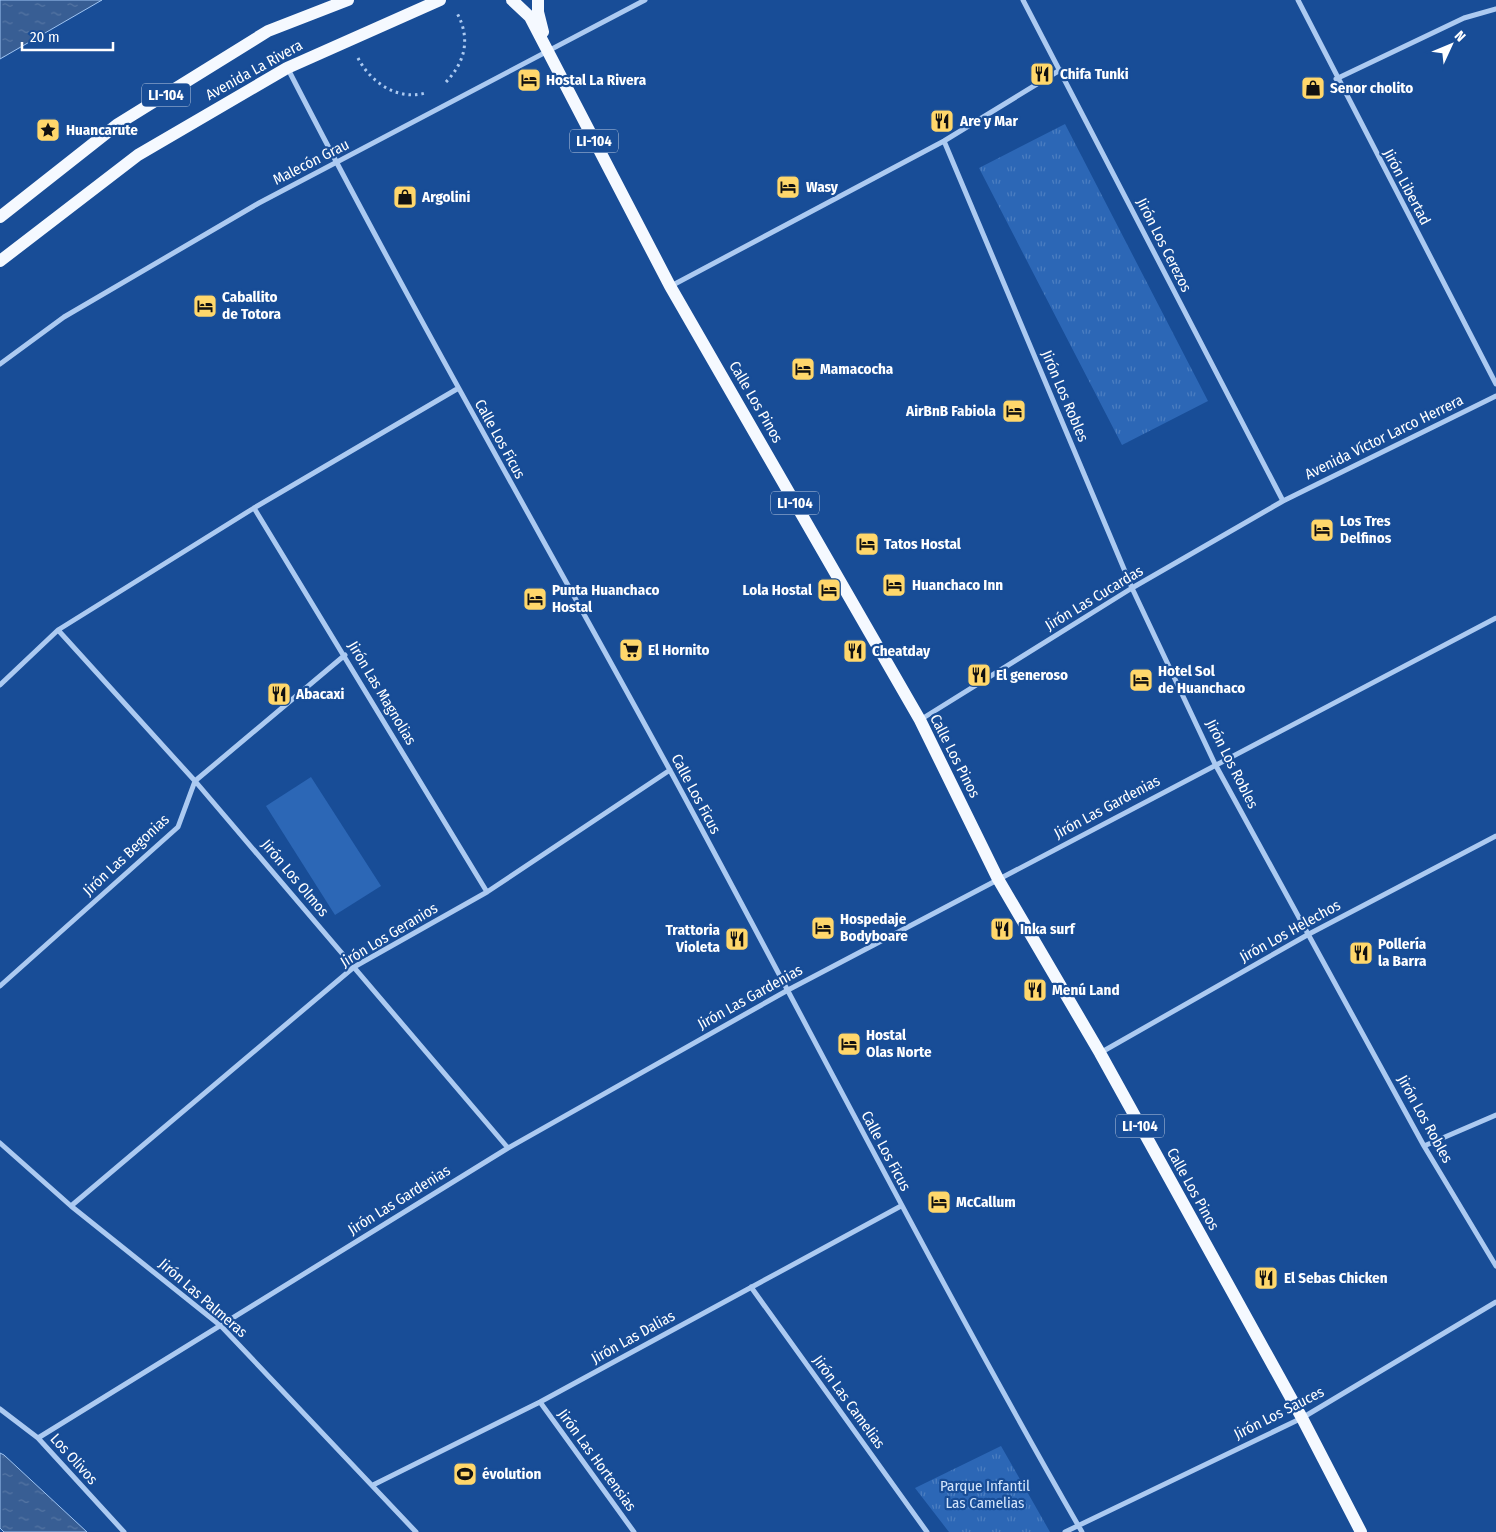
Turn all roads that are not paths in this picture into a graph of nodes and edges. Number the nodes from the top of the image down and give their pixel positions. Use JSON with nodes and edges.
{"nodes":[{"id":1,"x":348,"y":0,"type":"edge"},
{"id":2,"x":440,"y":0,"type":"edge"},
{"id":3,"x":512,"y":0,"type":"edge"},
{"id":4,"x":538,"y":0,"type":"edge"},
{"id":5,"x":645,"y":0,"type":"edge"},
{"id":6,"x":1023,"y":0,"type":"edge"},
{"id":7,"x":1298,"y":0,"type":"edge"},
{"id":8,"x":1496,"y":9,"type":"edge"},
{"id":9,"x":548,"y":52,"type":"junction"},
{"id":10,"x":287,"y":68,"type":"junction"},
{"id":11,"x":1060,"y":70,"type":"junction"},
{"id":12,"x":1336,"y":79,"type":"junction"},
{"id":13,"x":944,"y":141,"type":"junction"},
{"id":14,"x":336,"y":163,"type":"junction"},
{"id":15,"x":0,"y":217,"type":"edge"},
{"id":16,"x":0,"y":261,"type":"edge"},
{"id":17,"x":670,"y":286,"type":"junction"},
{"id":18,"x":0,"y":364,"type":"edge"},
{"id":19,"x":1496,"y":384,"type":"edge"},
{"id":20,"x":458,"y":389,"type":"junction"},
{"id":21,"x":1496,"y":396,"type":"edge"},
{"id":22,"x":1283,"y":501,"type":"junction"},
{"id":23,"x":254,"y":508,"type":"junction"},
{"id":24,"x":1132,"y":588,"type":"junction"},
{"id":25,"x":1496,"y":618,"type":"edge"},
{"id":26,"x":58,"y":630,"type":"junction"},
{"id":27,"x":345,"y":655,"type":"junction"},
{"id":28,"x":0,"y":686,"type":"edge"},
{"id":29,"x":920,"y":720,"type":"junction"},
{"id":30,"x":1215,"y":764,"type":"junction"},
{"id":31,"x":670,"y":770,"type":"junction"},
{"id":32,"x":195,"y":781,"type":"junction"},
{"id":33,"x":1496,"y":836,"type":"edge"},
{"id":34,"x":998,"y":879,"type":"junction"},
{"id":35,"x":488,"y":892,"type":"junction"},
{"id":36,"x":1309,"y":934,"type":"junction"},
{"id":37,"x":354,"y":967,"type":"junction"},
{"id":38,"x":0,"y":986,"type":"edge"},
{"id":39,"x":788,"y":990,"type":"junction"},
{"id":40,"x":1100,"y":1053,"type":"junction"},
{"id":41,"x":1496,"y":1115,"type":"edge"},
{"id":42,"x":0,"y":1143,"type":"edge"},
{"id":43,"x":1424,"y":1146,"type":"junction"},
{"id":44,"x":508,"y":1148,"type":"junction"},
{"id":45,"x":72,"y":1206,"type":"junction"},
{"id":46,"x":901,"y":1206,"type":"junction"},
{"id":47,"x":1496,"y":1266,"type":"edge"},
{"id":48,"x":751,"y":1287,"type":"junction"},
{"id":49,"x":1496,"y":1302,"type":"edge"},
{"id":50,"x":221,"y":1326,"type":"junction"},
{"id":51,"x":540,"y":1402,"type":"junction"},
{"id":52,"x":0,"y":1409,"type":"edge"},
{"id":53,"x":1302,"y":1418,"type":"junction"},
{"id":54,"x":38,"y":1438,"type":"junction"},
{"id":55,"x":373,"y":1485,"type":"junction"},
{"id":56,"x":1078,"y":1525,"type":"junction"},
{"id":57,"x":124,"y":1532,"type":"edge"},
{"id":58,"x":416,"y":1532,"type":"edge"},
{"id":59,"x":634,"y":1532,"type":"edge"},
{"id":60,"x":927,"y":1532,"type":"edge"},
{"id":61,"x":1065,"y":1532,"type":"edge"},
{"id":62,"x":1082,"y":1532,"type":"edge"},
{"id":63,"x":1361,"y":1532,"type":"edge"}],
"edges":[{"from":1,"to":15,"type":"main road","name":"Avenida La Rivera","number":"LI-104"},
{"from":2,"to":10,"type":"main road","name":"Avenida La Rivera","number":"LI-104"},
{"from":3,"to":9,"type":"main road","name":"Calle Los Pinos","number":"LI-104"},
{"from":4,"to":9,"type":"main road"},
{"from":5,"to":9,"type":"street","name":"Malecón Grau"},
{"from":6,"to":11,"type":"street","name":"Jirón Los Cerezos"},
{"from":7,"to":12,"type":"street","name":"Jirón Libertad"},
{"from":8,"to":12,"type":"street"},
{"from":9,"to":14,"type":"street","name":"Malecón Grau"},
{"from":9,"to":17,"type":"main road","name":"Calle Los Pinos","number":"LI-104"},
{"from":10,"to":14,"type":"street","name":"Calle Los Ficus"},
{"from":10,"to":16,"type":"main road","name":"Avenida La Rivera","number":"LI-104"},
{"from":11,"to":13,"type":"street"},
{"from":11,"to":22,"type":"street","name":"Jirón Los Cerezos"},
{"from":12,"to":19,"type":"street","name":"Jirón Libertad"},
{"from":13,"to":17,"type":"street"},
{"from":13,"to":24,"type":"street","name":"Jirón Los Robles"},
{"from":14,"to":18,"type":"street","name":"Malecón Grau"},
{"from":14,"to":20,"type":"street","name":"Calle Los Ficus"},
{"from":17,"to":29,"type":"main road","name":"Calle Los Pinos","number":"LI-104"},
{"from":20,"to":23,"type":"street"},
{"from":20,"to":31,"type":"street","name":"Calle Los Ficus"},
{"from":21,"to":22,"type":"street","name":"Avenida Víctor Larco Herrera"},
{"from":22,"to":24,"type":"street","name":"Jirón Las Cucardas"},
{"from":23,"to":26,"type":"street"},
{"from":23,"to":27,"type":"street","name":"Jirón Las Magnolias"},
{"from":24,"to":29,"type":"street","name":"Jirón Las Cucardas"},
{"from":24,"to":30,"type":"street","name":"Jirón Los Robles"},
{"from":25,"to":30,"type":"street","name":"Jirón Las Gardenias"},
{"from":26,"to":28,"type":"street"},
{"from":26,"to":32,"type":"street","name":"Jirón Los Olmos"},
{"from":27,"to":32,"type":"street","name":"Jirón Las Begonias"},
{"from":27,"to":35,"type":"street","name":"Jirón Las Magnolias"},
{"from":29,"to":34,"type":"main road","name":"Calle Los Pinos","number":"LI-104"},
{"from":30,"to":34,"type":"street","name":"Jirón Las Gardenias"},
{"from":30,"to":36,"type":"street","name":"Jirón Los Robles"},
{"from":31,"to":35,"type":"street","name":"Jirón Los Geranios"},
{"from":31,"to":39,"type":"street","name":"Calle Los Ficus"},
{"from":32,"to":37,"type":"street","name":"Jirón Los Olmos"},
{"from":32,"to":38,"type":"street","name":"Jirón Las Begonias"},
{"from":33,"to":36,"type":"street","name":"Jirón Los Helechos"},
{"from":34,"to":39,"type":"street","name":"Jirón Las Gardenias"},
{"from":34,"to":40,"type":"main road","name":"Calle Los Pinos","number":"LI-104"},
{"from":35,"to":37,"type":"street","name":"Jirón Los Geranios"},
{"from":36,"to":40,"type":"street","name":"Jirón Los Helechos"},
{"from":36,"to":43,"type":"street","name":"Jirón Los Robles"},
{"from":37,"to":44,"type":"street","name":"Jirón Los Olmos"},
{"from":37,"to":45,"type":"street","name":"Jirón Los Geranios"},
{"from":39,"to":44,"type":"street","name":"Jirón Las Gardenias"},
{"from":39,"to":46,"type":"street","name":"Calle Los Ficus"},
{"from":40,"to":53,"type":"main road","name":"Calle Los Pinos","number":"LI-104"},
{"from":41,"to":43,"type":"street"},
{"from":42,"to":45,"type":"street","name":"Jirón Las Palmeras"},
{"from":43,"to":47,"type":"street","name":"Jirón Los Robles"},
{"from":44,"to":50,"type":"street","name":"Jirón Las Gardenias"},
{"from":45,"to":50,"type":"street","name":"Jirón Las Palmeras"},
{"from":46,"to":48,"type":"street","name":"Jirón Las Dalias"},
{"from":46,"to":56,"type":"street","name":"Calle Los Ficus"},
{"from":48,"to":51,"type":"street","name":"Jirón Las Dalias"},
{"from":48,"to":60,"type":"street","name":"Jirón Las Camelias"},
{"from":49,"to":53,"type":"street","name":"Jirón Los Sauces"},
{"from":50,"to":54,"type":"street","name":"Jirón Las Gardenias"},
{"from":50,"to":55,"type":"street","name":"Jirón Las Palmeras"},
{"from":51,"to":55,"type":"street","name":"Jirón Las Dalias"},
{"from":51,"to":59,"type":"street","name":"Jirón Las Hortensias"},
{"from":52,"to":54,"type":"street","name":"Los Olivos"},
{"from":53,"to":56,"type":"street","name":"Jirón Los Sauces"},
{"from":53,"to":63,"type":"main road","name":"Calle Los Pinos","number":"LI-104"},
{"from":54,"to":57,"type":"street","name":"Los Olivos"},
{"from":55,"to":58,"type":"street","name":"Jirón Las Palmeras"},
{"from":56,"to":61,"type":"street","name":"Jirón Los Sauces"},
{"from":56,"to":62,"type":"street","name":"Calle Los Ficus"}]}
